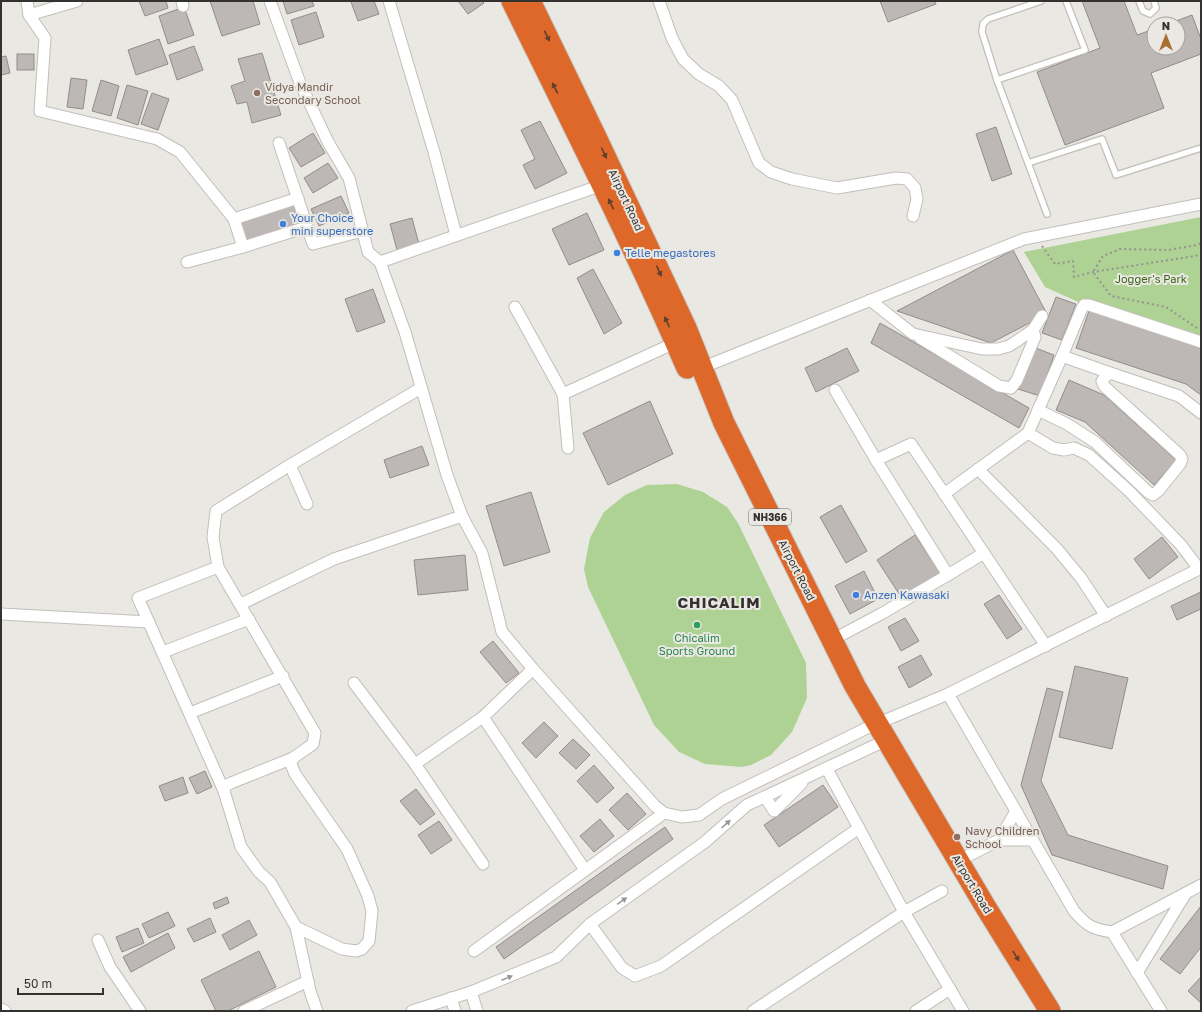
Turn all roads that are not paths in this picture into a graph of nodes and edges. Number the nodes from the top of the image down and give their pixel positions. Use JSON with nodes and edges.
{"nodes":[{"id":1,"x":27,"y":1,"type":"edge"},
{"id":2,"x":77,"y":1,"type":"edge"},
{"id":3,"x":270,"y":1,"type":"edge"},
{"id":4,"x":389,"y":1,"type":"edge"},
{"id":5,"x":512,"y":1,"type":"edge"},
{"id":6,"x":530,"y":1,"type":"edge"},
{"id":7,"x":659,"y":1,"type":"edge"},
{"id":8,"x":1040,"y":1,"type":"edge"},
{"id":9,"x":1066,"y":1,"type":"edge"},
{"id":10,"x":1139,"y":1,"type":"edge"},
{"id":11,"x":1154,"y":1,"type":"edge"},
{"id":12,"x":28,"y":15,"type":"junction"},
{"id":13,"x":997,"y":80,"type":"junction"},
{"id":14,"x":279,"y":142,"type":"dead end"},
{"id":15,"x":1201,"y":148,"type":"edge"},
{"id":16,"x":1028,"y":163,"type":"junction"},
{"id":17,"x":602,"y":184,"type":"junction"},
{"id":18,"x":298,"y":198,"type":"junction"},
{"id":19,"x":1201,"y":204,"type":"edge"},
{"id":20,"x":1046,"y":214,"type":"dead end"},
{"id":21,"x":913,"y":216,"type":"dead end"},
{"id":22,"x":234,"y":219,"type":"junction"},
{"id":23,"x":307,"y":227,"type":"junction"},
{"id":24,"x":362,"y":231,"type":"junction"},
{"id":25,"x":456,"y":235,"type":"junction"},
{"id":26,"x":243,"y":247,"type":"junction"},
{"id":27,"x":187,"y":262,"type":"dead end"},
{"id":28,"x":380,"y":262,"type":"junction"},
{"id":29,"x":870,"y":300,"type":"junction"},
{"id":30,"x":515,"y":307,"type":"dead end"},
{"id":31,"x":1042,"y":316,"type":"dead end"},
{"id":32,"x":1033,"y":330,"type":"junction"},
{"id":33,"x":913,"y":334,"type":"junction"},
{"id":34,"x":682,"y":339,"type":"junction"},
{"id":35,"x":1201,"y":342,"type":"edge"},
{"id":36,"x":1062,"y":356,"type":"junction"},
{"id":37,"x":701,"y":368,"type":"junction"},
{"id":38,"x":1110,"y":373,"type":"junction"},
{"id":39,"x":421,"y":388,"type":"junction"},
{"id":40,"x":835,"y":390,"type":"dead end"},
{"id":41,"x":563,"y":394,"type":"junction"},
{"id":42,"x":1038,"y":410,"type":"junction"},
{"id":43,"x":1201,"y":412,"type":"edge"},
{"id":44,"x":1028,"y":433,"type":"junction"},
{"id":45,"x":568,"y":448,"type":"dead end"},
{"id":46,"x":876,"y":460,"type":"junction"},
{"id":47,"x":290,"y":465,"type":"junction"},
{"id":48,"x":978,"y":469,"type":"junction"},
{"id":49,"x":944,"y":494,"type":"junction"},
{"id":50,"x":307,"y":504,"type":"dead end"},
{"id":51,"x":462,"y":516,"type":"junction"},
{"id":52,"x":984,"y":553,"type":"junction"},
{"id":53,"x":218,"y":567,"type":"junction"},
{"id":54,"x":1200,"y":569,"type":"edge"},
{"id":55,"x":948,"y":575,"type":"junction"},
{"id":56,"x":241,"y":604,"type":"junction"},
{"id":57,"x":1,"y":614,"type":"edge"},
{"id":58,"x":1106,"y":616,"type":"junction"},
{"id":59,"x":249,"y":619,"type":"junction"},
{"id":60,"x":149,"y":622,"type":"junction"},
{"id":61,"x":832,"y":640,"type":"junction"},
{"id":62,"x":1046,"y":646,"type":"junction"},
{"id":63,"x":163,"y":652,"type":"junction"},
{"id":64,"x":533,"y":669,"type":"junction"},
{"id":65,"x":283,"y":676,"type":"junction"},
{"id":66,"x":354,"y":683,"type":"dead end"},
{"id":67,"x":948,"y":694,"type":"junction"},
{"id":68,"x":190,"y":713,"type":"junction"},
{"id":69,"x":483,"y":717,"type":"junction"},
{"id":70,"x":875,"y":731,"type":"junction"},
{"id":71,"x":293,"y":758,"type":"junction"},
{"id":72,"x":415,"y":764,"type":"junction"},
{"id":73,"x":827,"y":769,"type":"junction"},
{"id":74,"x":807,"y":778,"type":"junction"},
{"id":75,"x":224,"y":791,"type":"junction"},
{"id":76,"x":764,"y":797,"type":"junction"},
{"id":77,"x":1016,"y":811,"type":"junction"},
{"id":78,"x":664,"y":813,"type":"junction"},
{"id":79,"x":859,"y":828,"type":"junction"},
{"id":80,"x":999,"y":840,"type":"junction"},
{"id":81,"x":1032,"y":840,"type":"junction"},
{"id":82,"x":958,"y":861,"type":"junction"},
{"id":83,"x":483,"y":864,"type":"dead end"},
{"id":84,"x":585,"y":870,"type":"junction"},
{"id":85,"x":1201,"y":885,"type":"edge"},
{"id":86,"x":942,"y":891,"type":"dead end"},
{"id":87,"x":1186,"y":892,"type":"junction"},
{"id":88,"x":904,"y":912,"type":"junction"},
{"id":89,"x":590,"y":924,"type":"junction"},
{"id":90,"x":296,"y":927,"type":"junction"},
{"id":91,"x":1112,"y":932,"type":"junction"},
{"id":92,"x":98,"y":940,"type":"dead end"},
{"id":93,"x":474,"y":951,"type":"dead end"},
{"id":94,"x":1137,"y":973,"type":"junction"},
{"id":95,"x":308,"y":981,"type":"junction"},
{"id":96,"x":950,"y":989,"type":"junction"},
{"id":97,"x":470,"y":992,"type":"junction"},
{"id":98,"x":451,"y":998,"type":"junction"},
{"id":99,"x":1,"y":1009,"type":"edge"},
{"id":100,"x":5,"y":1011,"type":"edge"},
{"id":101,"x":140,"y":1011,"type":"edge"},
{"id":102,"x":244,"y":1011,"type":"edge"},
{"id":103,"x":317,"y":1011,"type":"edge"},
{"id":104,"x":412,"y":1011,"type":"edge"},
{"id":105,"x":455,"y":1011,"type":"edge"},
{"id":106,"x":477,"y":1011,"type":"edge"},
{"id":107,"x":753,"y":1011,"type":"edge"},
{"id":108,"x":916,"y":1011,"type":"edge"},
{"id":109,"x":963,"y":1011,"type":"edge"},
{"id":110,"x":1034,"y":1011,"type":"edge"},
{"id":111,"x":1050,"y":1011,"type":"edge"},
{"id":112,"x":1161,"y":1011,"type":"edge"}],
"edges":[{"from":1,"to":12,"type":"street"},
{"from":2,"to":12,"type":"street"},
{"from":3,"to":24,"type":"street"},
{"from":4,"to":25,"type":"street"},
{"from":17,"to":5,"type":"highway","name":"Airport Road","number":"NH366","one_way":true},
{"from":6,"to":34,"type":"highway","name":"Airport Road","number":"NH366","one_way":true},
{"from":7,"to":21,"type":"street"},
{"from":8,"to":13,"type":"lane"},
{"from":9,"to":13,"type":"lane"},
{"from":10,"to":11,"type":"lane"},
{"from":12,"to":22,"type":"street"},
{"from":13,"to":16,"type":"lane"},
{"from":14,"to":18,"type":"street"},
{"from":15,"to":16,"type":"lane"},
{"from":16,"to":20,"type":"lane"},
{"from":17,"to":25,"type":"street"},
{"from":34,"to":17,"type":"highway","name":"Airport Road","number":"NH366","one_way":true},
{"from":18,"to":22,"type":"street"},
{"from":18,"to":23,"type":"street"},
{"from":19,"to":29,"type":"street"},
{"from":22,"to":26,"type":"street"},
{"from":23,"to":24,"type":"street"},
{"from":23,"to":26,"type":"street"},
{"from":24,"to":28,"type":"street"},
{"from":25,"to":28,"type":"street"},
{"from":26,"to":27,"type":"street"},
{"from":28,"to":39,"type":"street"},
{"from":29,"to":33,"type":"street"},
{"from":29,"to":37,"type":"street"},
{"from":30,"to":41,"type":"street"},
{"from":31,"to":32,"type":"street"},
{"from":32,"to":33,"type":"street"},
{"from":32,"to":33,"type":"street"},
{"from":34,"to":37,"type":"highway","name":"Airport Road","number":"NH366"},
{"from":34,"to":41,"type":"street"},
{"from":34,"to":70,"type":"highway","name":"Airport Road","number":"NH366"},
{"from":35,"to":36,"type":"street"},
{"from":36,"to":38,"type":"street"},
{"from":36,"to":42,"type":"street"},
{"from":37,"to":61,"type":"highway","name":"Airport Road","number":"NH366"},
{"from":38,"to":42,"type":"street"},
{"from":38,"to":43,"type":"street"},
{"from":39,"to":47,"type":"street"},
{"from":39,"to":51,"type":"street"},
{"from":40,"to":46,"type":"street"},
{"from":41,"to":45,"type":"street"},
{"from":42,"to":44,"type":"street"},
{"from":44,"to":48,"type":"street"},
{"from":44,"to":54,"type":"street"},
{"from":46,"to":49,"type":"street"},
{"from":46,"to":55,"type":"street"},
{"from":47,"to":50,"type":"street"},
{"from":47,"to":53,"type":"street"},
{"from":48,"to":49,"type":"street"},
{"from":48,"to":58,"type":"street"},
{"from":49,"to":52,"type":"street"},
{"from":51,"to":56,"type":"street"},
{"from":51,"to":64,"type":"street"},
{"from":52,"to":55,"type":"street"},
{"from":52,"to":62,"type":"street"},
{"from":53,"to":56,"type":"street"},
{"from":53,"to":60,"type":"street"},
{"from":54,"to":58,"type":"street"},
{"from":55,"to":61,"type":"street"},
{"from":56,"to":59,"type":"street"},
{"from":57,"to":60,"type":"street"},
{"from":58,"to":62,"type":"street"},
{"from":59,"to":63,"type":"street"},
{"from":59,"to":65,"type":"street"},
{"from":60,"to":63,"type":"street"},
{"from":61,"to":70,"type":"highway","name":"Airport Road","number":"NH366"},
{"from":62,"to":67,"type":"street"},
{"from":63,"to":68,"type":"street"},
{"from":64,"to":69,"type":"street"},
{"from":64,"to":78,"type":"street"},
{"from":65,"to":68,"type":"street"},
{"from":65,"to":71,"type":"street"},
{"from":66,"to":72,"type":"street"},
{"from":67,"to":70,"type":"street"},
{"from":67,"to":77,"type":"street"},
{"from":68,"to":75,"type":"street"},
{"from":69,"to":72,"type":"street"},
{"from":69,"to":84,"type":"street"},
{"from":70,"to":73,"type":"street"},
{"from":70,"to":78,"type":"street"},
{"from":70,"to":82,"type":"highway","name":"Airport Road","number":"NH366"},
{"from":70,"to":110,"type":"highway","name":"Airport Road","number":"NH366"},
{"from":71,"to":75,"type":"street"},
{"from":71,"to":90,"type":"street"},
{"from":72,"to":83,"type":"street"},
{"from":73,"to":74,"type":"street"},
{"from":73,"to":79,"type":"street"},
{"from":74,"to":76,"type":"street"},
{"from":74,"to":76,"type":"street"},
{"from":75,"to":90,"type":"street"},
{"from":89,"to":76,"type":"street","one_way":true},
{"from":77,"to":80,"type":"street"},
{"from":77,"to":81,"type":"street"},
{"from":78,"to":84,"type":"street"},
{"from":79,"to":88,"type":"street"},
{"from":79,"to":89,"type":"street"},
{"from":80,"to":81,"type":"street"},
{"from":80,"to":82,"type":"street"},
{"from":81,"to":91,"type":"street"},
{"from":82,"to":111,"type":"highway","name":"Airport Road","number":"NH366","one_way":true},
{"from":84,"to":93,"type":"street"},
{"from":85,"to":87,"type":"street"},
{"from":86,"to":88,"type":"street"},
{"from":87,"to":91,"type":"street"},
{"from":87,"to":94,"type":"street"},
{"from":88,"to":96,"type":"street"},
{"from":88,"to":107,"type":"street"},
{"from":97,"to":89,"type":"street","one_way":true},
{"from":90,"to":95,"type":"street"},
{"from":91,"to":94,"type":"street"},
{"from":92,"to":101,"type":"street"},
{"from":94,"to":112,"type":"street"},
{"from":95,"to":102,"type":"street"},
{"from":95,"to":103,"type":"street"},
{"from":96,"to":108,"type":"street"},
{"from":96,"to":109,"type":"street"},
{"from":97,"to":98,"type":"street"},
{"from":97,"to":106,"type":"street"},
{"from":98,"to":104,"type":"street"},
{"from":98,"to":105,"type":"street"},
{"from":99,"to":100,"type":"street"}]}
